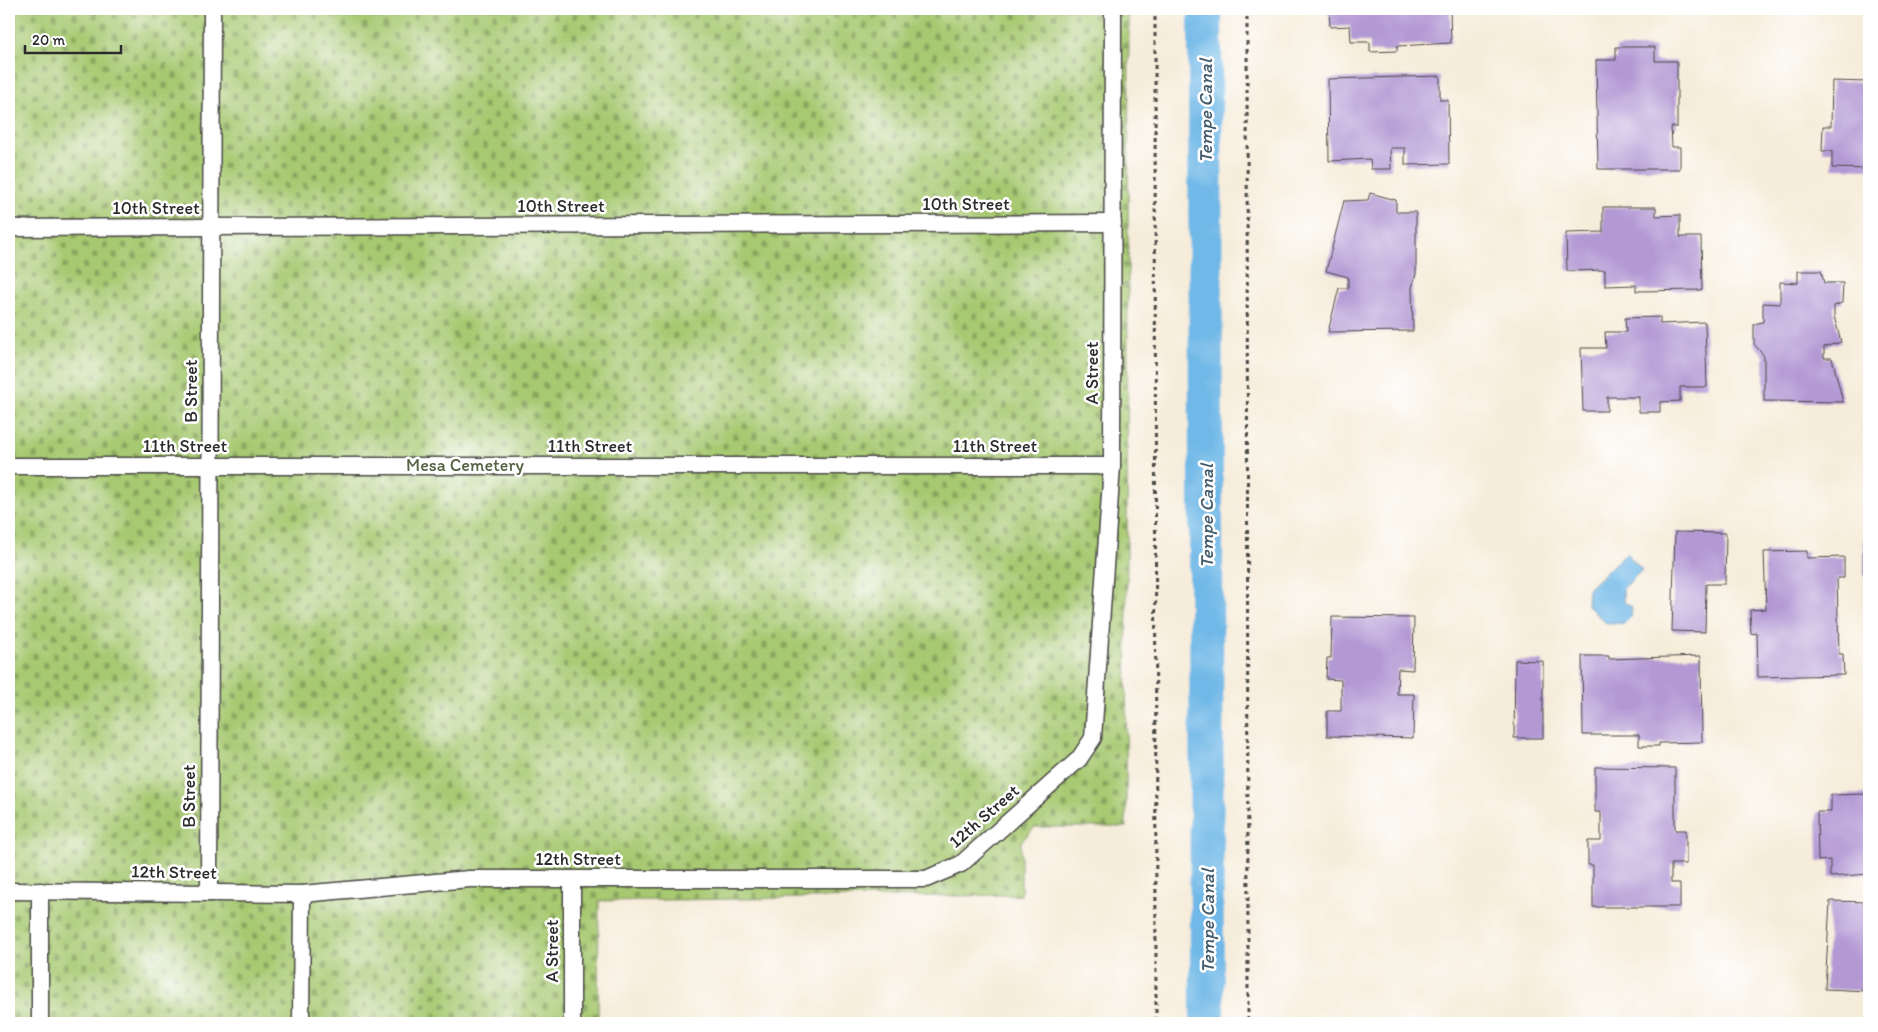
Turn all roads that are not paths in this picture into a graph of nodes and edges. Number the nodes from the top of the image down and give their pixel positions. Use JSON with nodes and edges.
{"nodes":[{"id":1,"x":212,"y":9,"type":"edge"},
{"id":2,"x":1113,"y":9,"type":"edge"},
{"id":3,"x":1113,"y":223,"type":"junction"},
{"id":4,"x":211,"y":227,"type":"junction"},
{"id":5,"x":9,"y":228,"type":"edge"},
{"id":6,"x":9,"y":466,"type":"edge"},
{"id":7,"x":211,"y":466,"type":"junction"},
{"id":8,"x":1112,"y":466,"type":"junction"},
{"id":9,"x":1094,"y":738,"type":"joint"},
{"id":10,"x":572,"y":879,"type":"junction"},
{"id":11,"x":9,"y":890,"type":"edge"},
{"id":12,"x":40,"y":891,"type":"junction"},
{"id":13,"x":209,"y":893,"type":"junction"},
{"id":14,"x":302,"y":894,"type":"junction"},
{"id":15,"x":40,"y":1023,"type":"edge"},
{"id":16,"x":301,"y":1023,"type":"edge"},
{"id":17,"x":572,"y":1023,"type":"edge"}],
"edges":[{"from":1,"to":4,"type":"lane","name":"B Street"},
{"from":2,"to":3,"type":"lane","name":"A Street"},
{"from":3,"to":4,"type":"lane","name":"10th Street"},
{"from":3,"to":8,"type":"lane","name":"A Street"},
{"from":4,"to":5,"type":"lane","name":"10th Street"},
{"from":4,"to":7,"type":"lane","name":"B Street"},
{"from":6,"to":7,"type":"lane","name":"11th Street"},
{"from":7,"to":8,"type":"lane","name":"11th Street"},
{"from":7,"to":13,"type":"lane","name":"B Street"},
{"from":8,"to":9,"type":"lane","name":"A Street"},
{"from":9,"to":10,"type":"lane","name":"12th Street"},
{"from":10,"to":14,"type":"lane","name":"12th Street"},
{"from":10,"to":17,"type":"lane","name":"A Street"},
{"from":11,"to":12,"type":"lane","name":"12th Street"},
{"from":12,"to":13,"type":"lane","name":"12th Street"},
{"from":12,"to":15,"type":"lane"},
{"from":13,"to":14,"type":"lane","name":"12th Street"},
{"from":14,"to":16,"type":"lane"}]}
